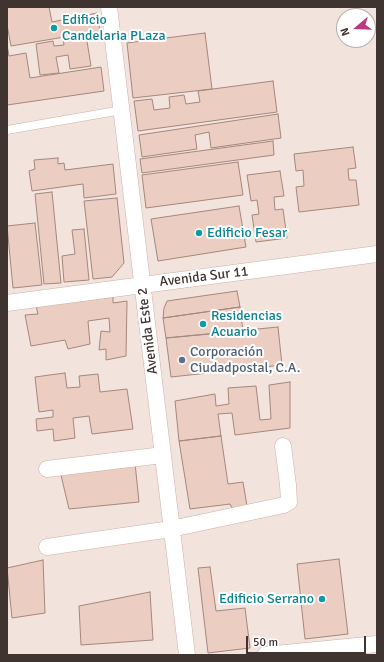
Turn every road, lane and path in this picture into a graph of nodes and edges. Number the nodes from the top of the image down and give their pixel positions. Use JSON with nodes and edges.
{"nodes":[{"id":1,"x":109,"y":7,"type":"edge"},
{"id":2,"x":122,"y":110,"type":"junction"},
{"id":3,"x":7,"y":130,"type":"edge"},
{"id":4,"x":377,"y":254,"type":"edge"},
{"id":5,"x":142,"y":285,"type":"junction"},
{"id":6,"x":7,"y":303,"type":"edge"},
{"id":7,"x":282,"y":446,"type":"dead end"},
{"id":8,"x":163,"y":456,"type":"junction"},
{"id":9,"x":47,"y":469,"type":"dead end"},
{"id":10,"x":172,"y":529,"type":"junction"},
{"id":11,"x":47,"y":547,"type":"dead end"},
{"id":12,"x":377,"y":644,"type":"edge"},
{"id":13,"x":187,"y":655,"type":"edge"},
{"id":14,"x":265,"y":655,"type":"edge"}],
"edges":[{"from":1,"to":2,"type":"street","name":"Avenida Este 2"},
{"from":2,"to":3,"type":"lane"},
{"from":2,"to":5,"type":"street","name":"Avenida Este 2"},
{"from":4,"to":5,"type":"street","name":"Avenida Sur 11"},
{"from":5,"to":6,"type":"street","name":"Avenida Sur 11"},
{"from":5,"to":8,"type":"street","name":"Avenida Este 2"},
{"from":7,"to":10,"type":"street"},
{"from":8,"to":9,"type":"street"},
{"from":8,"to":10,"type":"street","name":"Avenida Este 2"},
{"from":10,"to":11,"type":"street"},
{"from":10,"to":13,"type":"street","name":"Avenida Este 2"},
{"from":12,"to":14,"type":"street"}]}
